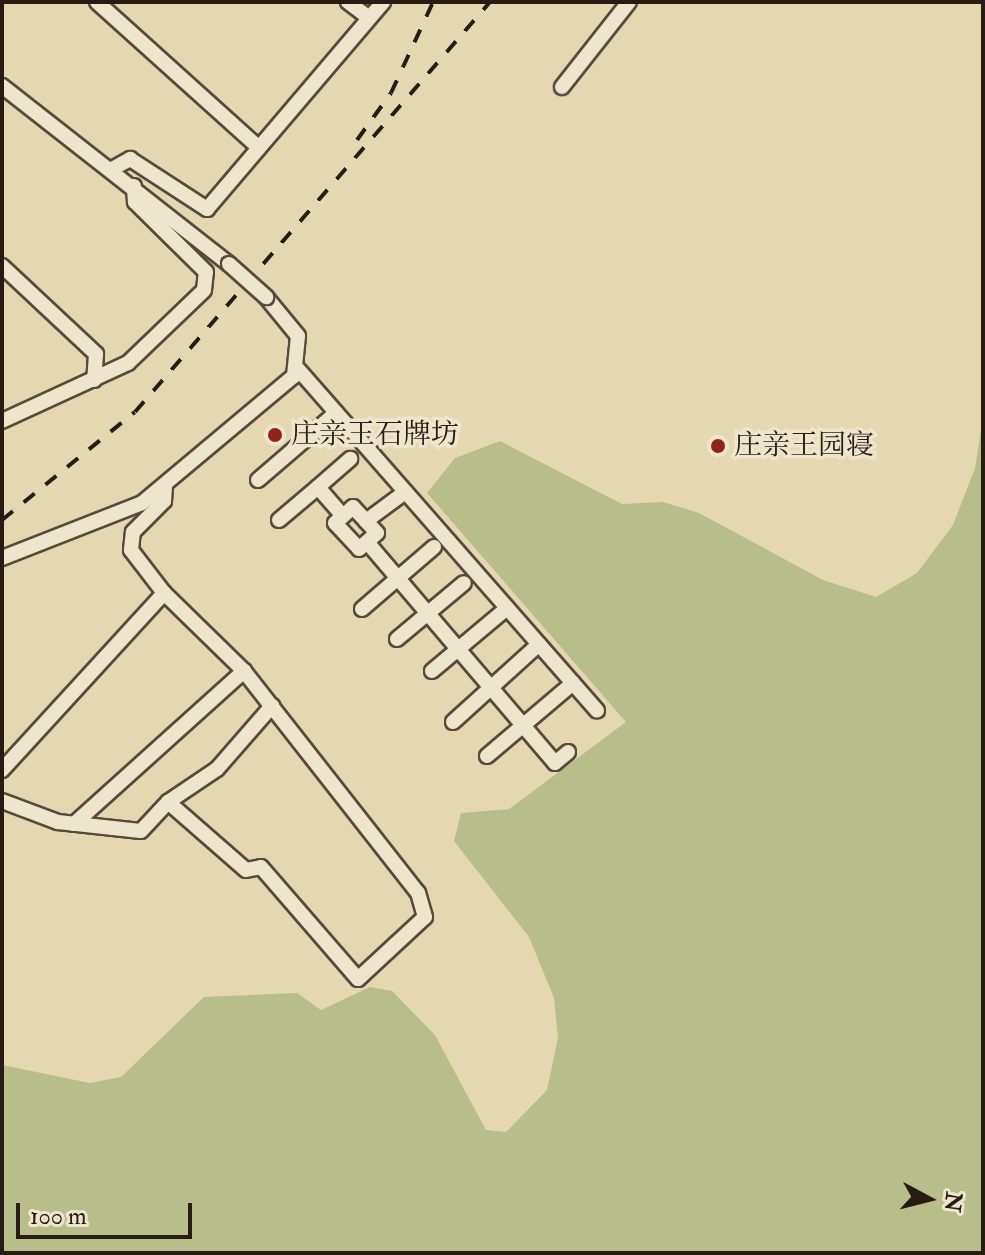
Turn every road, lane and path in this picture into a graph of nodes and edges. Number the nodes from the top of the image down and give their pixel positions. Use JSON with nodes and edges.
{"nodes":[{"id":1,"x":97,"y":2,"type":"edge"},
{"id":2,"x":348,"y":2,"type":"edge"},
{"id":3,"x":383,"y":2,"type":"edge"},
{"id":4,"x":629,"y":2,"type":"edge"},
{"id":5,"x":369,"y":18,"type":"junction"},
{"id":6,"x":2,"y":86,"type":"edge"},
{"id":7,"x":562,"y":87,"type":"dead end"},
{"id":8,"x":259,"y":148,"type":"junction"},
{"id":9,"x":112,"y":169,"type":"junction"},
{"id":10,"x":134,"y":186,"type":"junction"},
{"id":11,"x":2,"y":266,"type":"edge"},
{"id":12,"x":298,"y":369,"type":"junction"},
{"id":13,"x":94,"y":380,"type":"junction"},
{"id":14,"x":336,"y":413,"type":"junction"},
{"id":15,"x":2,"y":421,"type":"edge"},
{"id":16,"x":350,"y":459,"type":"dead end"},
{"id":17,"x":258,"y":480,"type":"dead end"},
{"id":18,"x":165,"y":487,"type":"junction"},
{"id":19,"x":318,"y":487,"type":"junction"},
{"id":20,"x":405,"y":492,"type":"junction"},
{"id":21,"x":343,"y":516,"type":"junction"},
{"id":22,"x":279,"y":520,"type":"dead end"},
{"id":23,"x":366,"y":521,"type":"junction"},
{"id":24,"x":367,"y":542,"type":"junction"},
{"id":25,"x":434,"y":547,"type":"dead end"},
{"id":26,"x":2,"y":558,"type":"edge"},
{"id":27,"x":397,"y":578,"type":"junction"},
{"id":28,"x":464,"y":583,"type":"dead end"},
{"id":29,"x":164,"y":593,"type":"junction"},
{"id":30,"x":507,"y":608,"type":"junction"},
{"id":31,"x":362,"y":609,"type":"dead end"},
{"id":32,"x":428,"y":614,"type":"junction"},
{"id":33,"x":397,"y":639,"type":"dead end"},
{"id":34,"x":539,"y":644,"type":"junction"},
{"id":35,"x":458,"y":650,"type":"junction"},
{"id":36,"x":244,"y":671,"type":"junction"},
{"id":37,"x":432,"y":671,"type":"dead end"},
{"id":38,"x":573,"y":683,"type":"junction"},
{"id":39,"x":491,"y":688,"type":"junction"},
{"id":40,"x":272,"y":706,"type":"junction"},
{"id":41,"x":597,"y":710,"type":"dead end"},
{"id":42,"x":453,"y":722,"type":"dead end"},
{"id":43,"x":523,"y":725,"type":"junction"},
{"id":44,"x":568,"y":752,"type":"dead end"},
{"id":45,"x":487,"y":756,"type":"dead end"},
{"id":46,"x":2,"y":770,"type":"edge"},
{"id":47,"x":2,"y":801,"type":"edge"},
{"id":48,"x":168,"y":802,"type":"junction"},
{"id":49,"x":74,"y":824,"type":"junction"}],
"edges":[{"from":1,"to":8,"type":"street"},
{"from":2,"to":5,"type":"street"},
{"from":3,"to":5,"type":"street"},
{"from":4,"to":7,"type":"street"},
{"from":5,"to":8,"type":"street"},
{"from":6,"to":9,"type":"street"},
{"from":8,"to":9,"type":"street"},
{"from":9,"to":10,"type":"street"},
{"from":10,"to":12,"type":"street","bridge":true},
{"from":10,"to":13,"type":"street"},
{"from":11,"to":13,"type":"street"},
{"from":12,"to":14,"type":"street"},
{"from":12,"to":18,"type":"street"},
{"from":13,"to":15,"type":"street"},
{"from":14,"to":17,"type":"street"},
{"from":14,"to":20,"type":"street"},
{"from":16,"to":19,"type":"street"},
{"from":18,"to":26,"type":"street"},
{"from":18,"to":29,"type":"street"},
{"from":19,"to":21,"type":"street"},
{"from":19,"to":22,"type":"street"},
{"from":20,"to":23,"type":"street"},
{"from":20,"to":30,"type":"street"},
{"from":21,"to":23,"type":"street"},
{"from":21,"to":24,"type":"street"},
{"from":23,"to":24,"type":"street"},
{"from":24,"to":27,"type":"street"},
{"from":25,"to":27,"type":"street"},
{"from":27,"to":31,"type":"street"},
{"from":27,"to":32,"type":"street"},
{"from":28,"to":32,"type":"street"},
{"from":29,"to":36,"type":"street"},
{"from":29,"to":46,"type":"street"},
{"from":30,"to":34,"type":"street"},
{"from":30,"to":35,"type":"street"},
{"from":32,"to":33,"type":"street"},
{"from":32,"to":35,"type":"street"},
{"from":34,"to":38,"type":"street"},
{"from":34,"to":39,"type":"street"},
{"from":35,"to":37,"type":"street"},
{"from":35,"to":39,"type":"street"},
{"from":36,"to":40,"type":"street"},
{"from":36,"to":49,"type":"street"},
{"from":38,"to":41,"type":"street"},
{"from":38,"to":43,"type":"street"},
{"from":39,"to":42,"type":"street"},
{"from":39,"to":43,"type":"street"},
{"from":40,"to":48,"type":"street"},
{"from":40,"to":48,"type":"street"},
{"from":43,"to":44,"type":"street"},
{"from":43,"to":45,"type":"street"},
{"from":47,"to":49,"type":"street"},
{"from":48,"to":49,"type":"street"}]}
